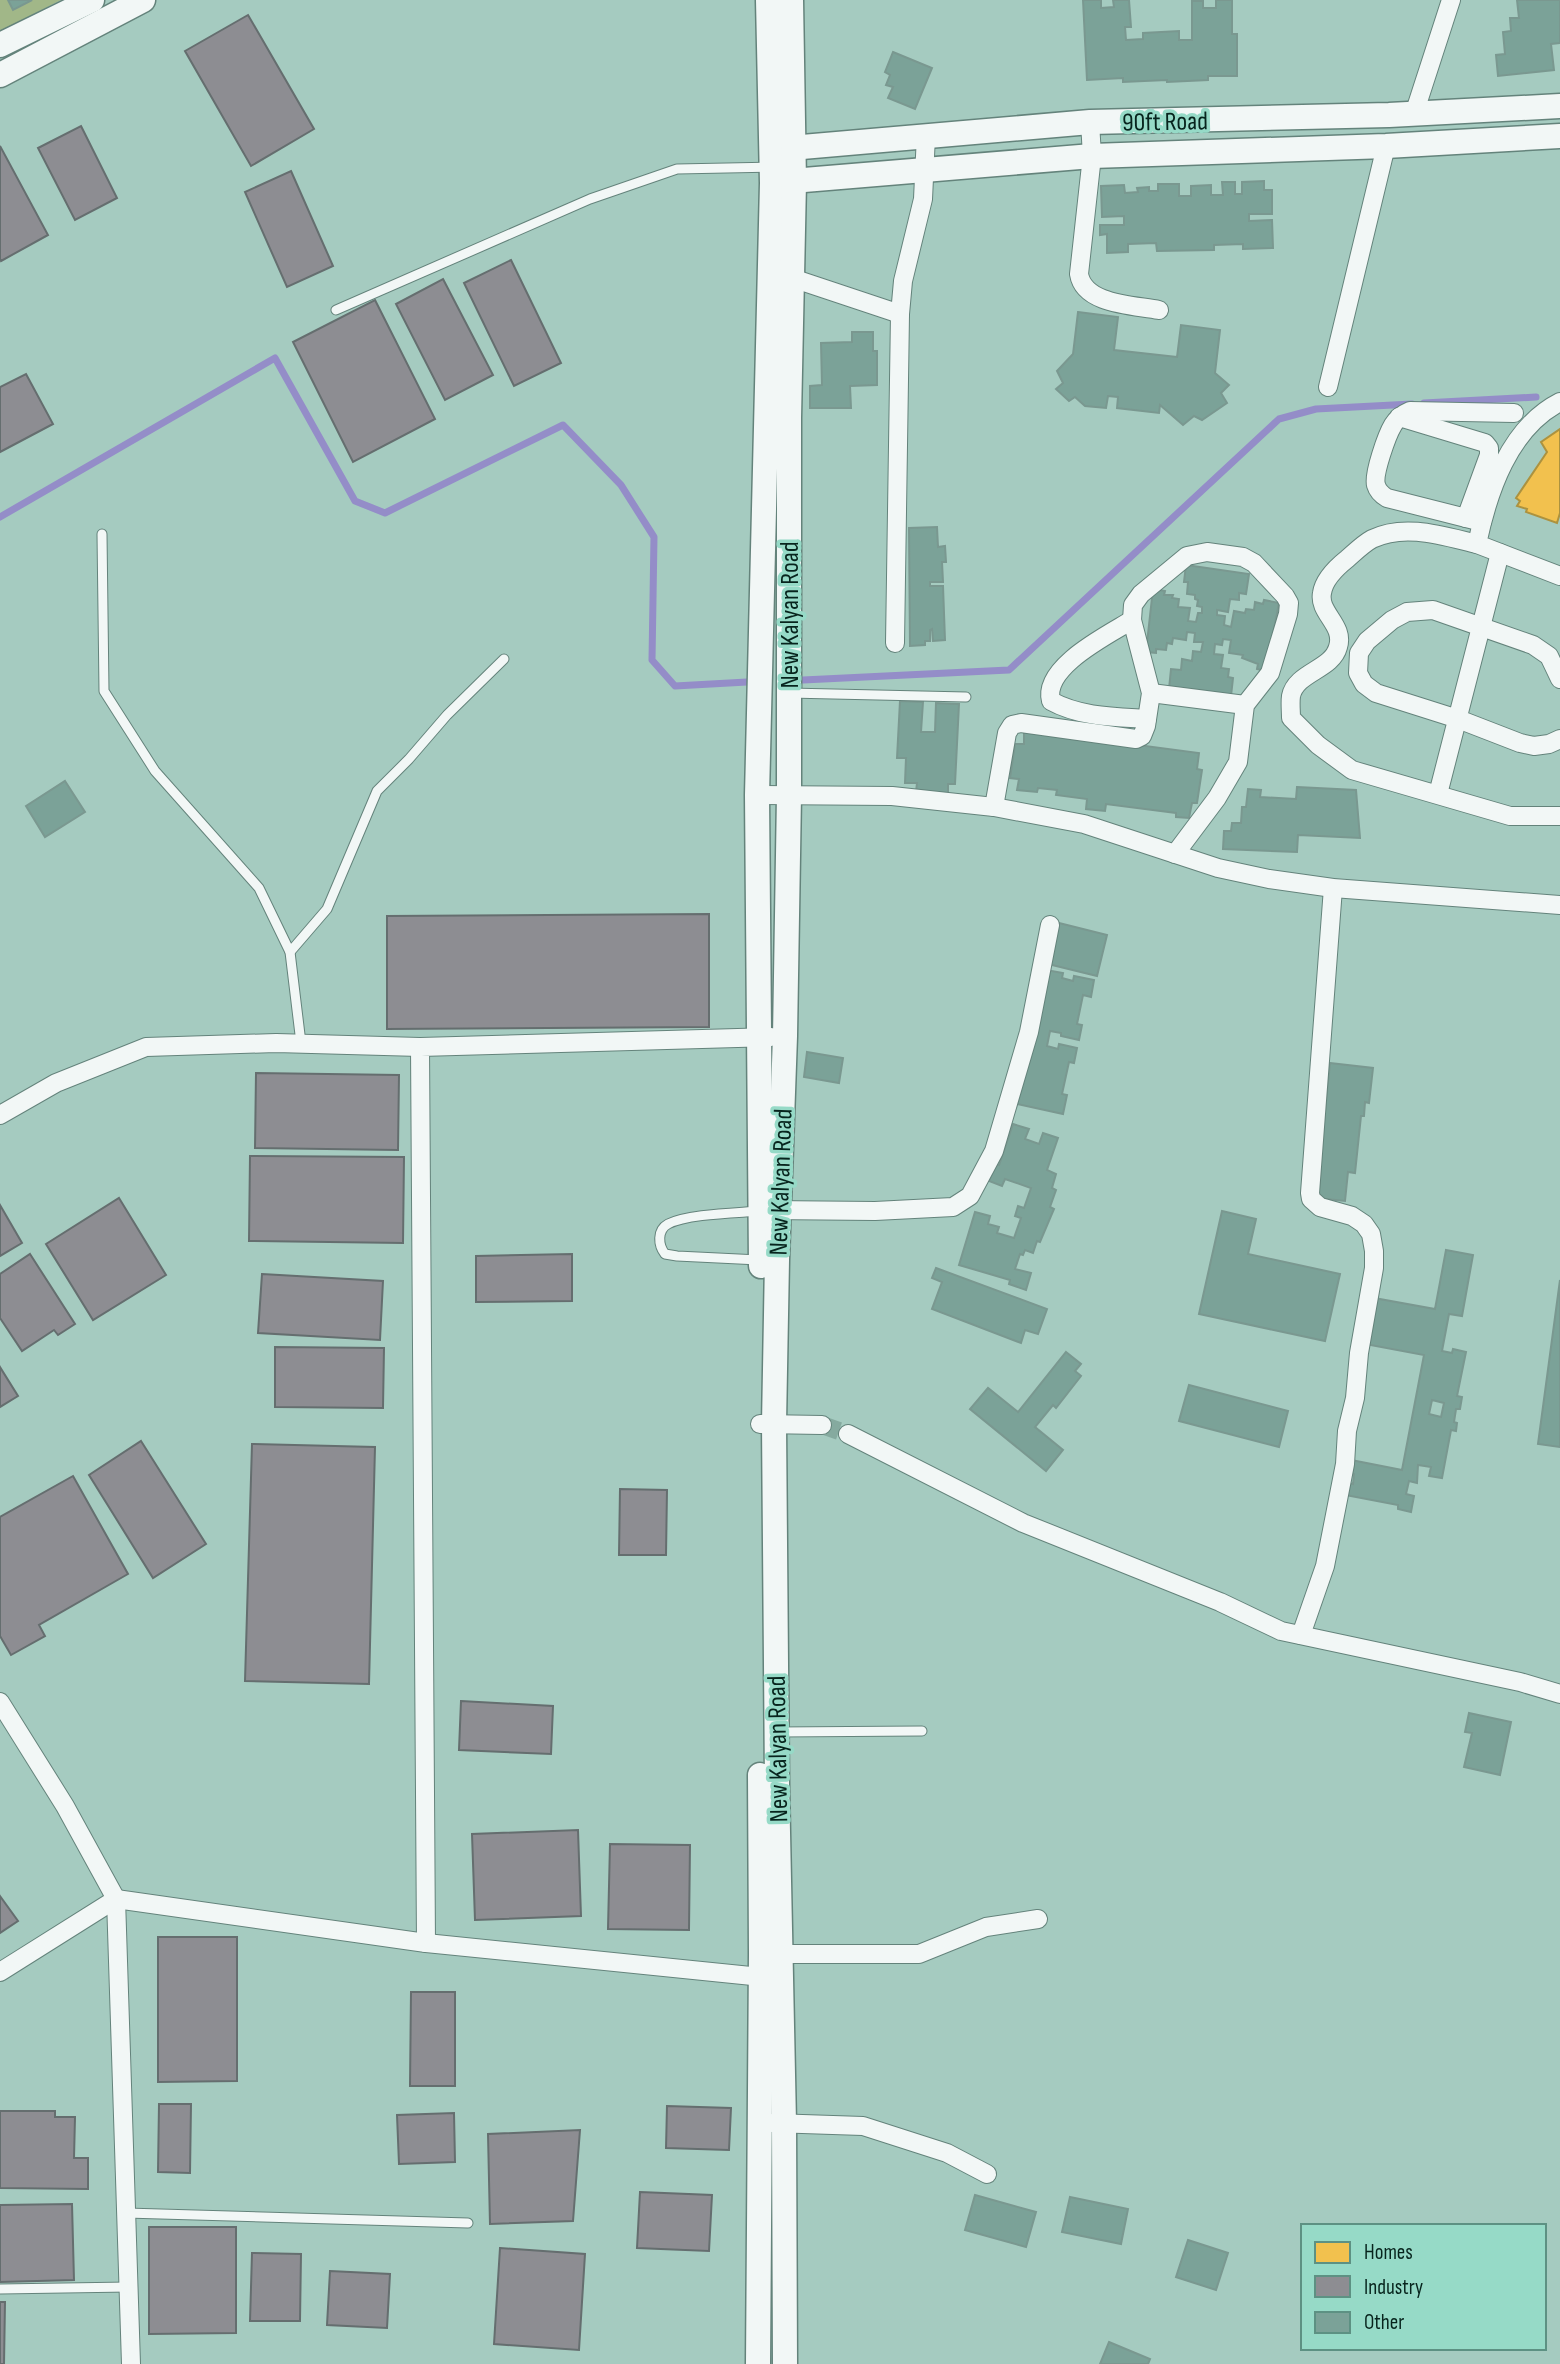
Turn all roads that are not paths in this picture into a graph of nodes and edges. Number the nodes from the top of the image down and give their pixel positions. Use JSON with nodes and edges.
{"nodes":[{"id":1,"x":92,"y":0,"type":"edge"},
{"id":2,"x":143,"y":0,"type":"edge"},
{"id":3,"x":768,"y":0,"type":"edge"},
{"id":4,"x":791,"y":0,"type":"edge"},
{"id":5,"x":1451,"y":0,"type":"edge"},
{"id":6,"x":0,"y":45,"type":"edge"},
{"id":7,"x":0,"y":75,"type":"edge"},
{"id":8,"x":1560,"y":106,"type":"edge"},
{"id":9,"x":1414,"y":114,"type":"junction"},
{"id":10,"x":1090,"y":122,"type":"junction"},
{"id":11,"x":926,"y":135,"type":"junction"},
{"id":12,"x":1560,"y":136,"type":"edge"},
{"id":13,"x":1386,"y":146,"type":"junction"},
{"id":14,"x":1092,"y":156,"type":"junction"},
{"id":15,"x":781,"y":166,"type":"junction"},
{"id":16,"x":926,"y":169,"type":"junction"},
{"id":17,"x":792,"y":278,"type":"junction"},
{"id":18,"x":336,"y":310,"type":"dead end"},
{"id":19,"x":1159,"y":310,"type":"dead end"},
{"id":20,"x":900,"y":314,"type":"junction"},
{"id":21,"x":1328,"y":387,"type":"dead end"},
{"id":22,"x":1560,"y":402,"type":"edge"},
{"id":23,"x":1514,"y":413,"type":"dead end"},
{"id":24,"x":1399,"y":417,"type":"junction"},
{"id":25,"x":777,"y":418,"type":"junction"},
{"id":26,"x":1474,"y":520,"type":"junction"},
{"id":27,"x":102,"y":534,"type":"dead end"},
{"id":28,"x":1477,"y":544,"type":"junction"},
{"id":29,"x":1500,"y":554,"type":"junction"},
{"id":30,"x":1560,"y":576,"type":"edge"},
{"id":31,"x":1132,"y":620,"type":"junction"},
{"id":32,"x":1480,"y":626,"type":"junction"},
{"id":33,"x":895,"y":643,"type":"dead end"},
{"id":34,"x":1339,"y":646,"type":"junction"},
{"id":35,"x":1359,"y":653,"type":"junction"},
{"id":36,"x":504,"y":659,"type":"dead end"},
{"id":37,"x":1560,"y":679,"type":"edge"},
{"id":38,"x":789,"y":693,"type":"junction"},
{"id":39,"x":1151,"y":693,"type":"junction"},
{"id":40,"x":966,"y":696,"type":"dead end"},
{"id":41,"x":1245,"y":705,"type":"junction"},
{"id":42,"x":1147,"y":719,"type":"junction"},
{"id":43,"x":1458,"y":719,"type":"junction"},
{"id":44,"x":1560,"y":739,"type":"edge"},
{"id":45,"x":1438,"y":794,"type":"junction"},
{"id":46,"x":757,"y":795,"type":"junction"},
{"id":47,"x":789,"y":795,"type":"junction"},
{"id":48,"x":994,"y":807,"type":"junction"},
{"id":49,"x":1560,"y":816,"type":"edge"},
{"id":50,"x":1175,"y":854,"type":"junction"},
{"id":51,"x":1333,"y":888,"type":"junction"},
{"id":52,"x":1560,"y":905,"type":"edge"},
{"id":53,"x":1050,"y":925,"type":"dead end"},
{"id":54,"x":290,"y":952,"type":"junction"},
{"id":55,"x":785,"y":1036,"type":"junction"},
{"id":56,"x":760,"y":1038,"type":"junction"},
{"id":57,"x":301,"y":1043,"type":"junction"},
{"id":58,"x":420,"y":1047,"type":"junction"},
{"id":59,"x":0,"y":1115,"type":"edge"},
{"id":60,"x":770,"y":1210,"type":"junction"},
{"id":61,"x":761,"y":1260,"type":"junction"},
{"id":62,"x":767,"y":1424,"type":"junction"},
{"id":63,"x":822,"y":1426,"type":"tunnel mouth"},
{"id":64,"x":848,"y":1433,"type":"tunnel mouth"},
{"id":65,"x":1301,"y":1634,"type":"junction"},
{"id":66,"x":1560,"y":1694,"type":"edge"},
{"id":67,"x":0,"y":1702,"type":"edge"},
{"id":68,"x":922,"y":1731,"type":"dead end"},
{"id":69,"x":768,"y":1733,"type":"junction"},
{"id":70,"x":116,"y":1899,"type":"junction"},
{"id":71,"x":1038,"y":1920,"type":"dead end"},
{"id":72,"x":426,"y":1942,"type":"junction"},
{"id":73,"x":771,"y":1966,"type":"junction"},
{"id":74,"x":0,"y":1972,"type":"edge"},
{"id":75,"x":772,"y":2123,"type":"junction"},
{"id":76,"x":987,"y":2174,"type":"dead end"},
{"id":77,"x":126,"y":2213,"type":"junction"},
{"id":78,"x":468,"y":2223,"type":"dead end"},
{"id":79,"x":129,"y":2287,"type":"junction"},
{"id":80,"x":0,"y":2289,"type":"edge"},
{"id":81,"x":131,"y":2364,"type":"edge"},
{"id":82,"x":758,"y":2364,"type":"edge"},
{"id":83,"x":785,"y":2364,"type":"edge"}],
"edges":[{"from":1,"to":6,"type":"street"},
{"from":2,"to":7,"type":"street"},
{"from":3,"to":15,"type":"street","name":"New Kalyan Road"},
{"from":4,"to":15,"type":"street","name":"New Kalyan Road"},
{"from":5,"to":9,"type":"street"},
{"from":8,"to":9,"type":"street","name":"90ft Road"},
{"from":9,"to":10,"type":"street","name":"90ft Road"},
{"from":10,"to":11,"type":"street","name":"90ft Road"},
{"from":10,"to":14,"type":"street"},
{"from":11,"to":15,"type":"street","name":"90ft Road"},
{"from":11,"to":16,"type":"street"},
{"from":12,"to":13,"type":"street","name":"90ft Road"},
{"from":13,"to":14,"type":"street","name":"90ft Road"},
{"from":13,"to":21,"type":"street"},
{"from":14,"to":16,"type":"street","name":"90ft Road"},
{"from":14,"to":19,"type":"street"},
{"from":15,"to":16,"type":"street","name":"90ft Road"},
{"from":15,"to":17,"type":"street","name":"New Kalyan Road"},
{"from":15,"to":18,"type":"lane"},
{"from":15,"to":25,"type":"street","name":"New Kalyan Road"},
{"from":16,"to":20,"type":"street"},
{"from":17,"to":20,"type":"street"},
{"from":17,"to":25,"type":"street","name":"New Kalyan Road"},
{"from":20,"to":33,"type":"street"},
{"from":22,"to":26,"type":"street"},
{"from":23,"to":24,"type":"street"},
{"from":24,"to":26,"type":"street"},
{"from":24,"to":26,"type":"street"},
{"from":25,"to":38,"type":"street","name":"New Kalyan Road"},
{"from":25,"to":46,"type":"street","name":"New Kalyan Road"},
{"from":26,"to":28,"type":"street"},
{"from":27,"to":54,"type":"lane"},
{"from":28,"to":29,"type":"street"},
{"from":28,"to":34,"type":"street"},
{"from":29,"to":30,"type":"street"},
{"from":29,"to":32,"type":"street"},
{"from":31,"to":39,"type":"street"},
{"from":31,"to":41,"type":"street"},
{"from":31,"to":42,"type":"street"},
{"from":32,"to":35,"type":"street"},
{"from":32,"to":37,"type":"street"},
{"from":32,"to":43,"type":"street"},
{"from":34,"to":35,"type":"street"},
{"from":34,"to":45,"type":"street"},
{"from":35,"to":43,"type":"street"},
{"from":36,"to":54,"type":"lane"},
{"from":38,"to":40,"type":"lane"},
{"from":38,"to":47,"type":"street","name":"New Kalyan Road"},
{"from":39,"to":41,"type":"street"},
{"from":39,"to":42,"type":"street"},
{"from":41,"to":50,"type":"street"},
{"from":42,"to":48,"type":"street"},
{"from":43,"to":44,"type":"street"},
{"from":43,"to":45,"type":"street"},
{"from":45,"to":49,"type":"street"},
{"from":46,"to":47,"type":"street"},
{"from":46,"to":56,"type":"street","name":"New Kalyan Road"},
{"from":47,"to":48,"type":"street"},
{"from":47,"to":55,"type":"street","name":"New Kalyan Road"},
{"from":48,"to":50,"type":"street"},
{"from":50,"to":51,"type":"street"},
{"from":51,"to":52,"type":"street"},
{"from":51,"to":65,"type":"street"},
{"from":53,"to":60,"type":"street"},
{"from":54,"to":57,"type":"lane"},
{"from":55,"to":56,"type":"street"},
{"from":55,"to":60,"type":"street","name":"New Kalyan Road"},
{"from":56,"to":58,"type":"street"},
{"from":56,"to":60,"type":"street","name":"New Kalyan Road"},
{"from":57,"to":58,"type":"street"},
{"from":57,"to":59,"type":"street"},
{"from":58,"to":72,"type":"street"},
{"from":60,"to":61,"type":"street","name":"New Kalyan Road"},
{"from":60,"to":61,"type":"lane"},
{"from":60,"to":62,"type":"street","name":"New Kalyan Road"},
{"from":61,"to":62,"type":"street","name":"New Kalyan Road"},
{"from":62,"to":63,"type":"street"},
{"from":62,"to":69,"type":"street","name":"New Kalyan Road"},
{"from":64,"to":65,"type":"street"},
{"from":65,"to":66,"type":"street"},
{"from":67,"to":70,"type":"street"},
{"from":68,"to":69,"type":"lane"},
{"from":69,"to":73,"type":"street","name":"New Kalyan Road"},
{"from":70,"to":72,"type":"street"},
{"from":70,"to":74,"type":"street"},
{"from":70,"to":77,"type":"street"},
{"from":71,"to":73,"type":"street"},
{"from":72,"to":73,"type":"street"},
{"from":73,"to":75,"type":"street","name":"New Kalyan Road"},
{"from":75,"to":76,"type":"street"},
{"from":75,"to":82,"type":"street"},
{"from":75,"to":83,"type":"street"},
{"from":77,"to":78,"type":"lane"},
{"from":77,"to":79,"type":"street"},
{"from":79,"to":80,"type":"lane"},
{"from":79,"to":81,"type":"street"}]}
